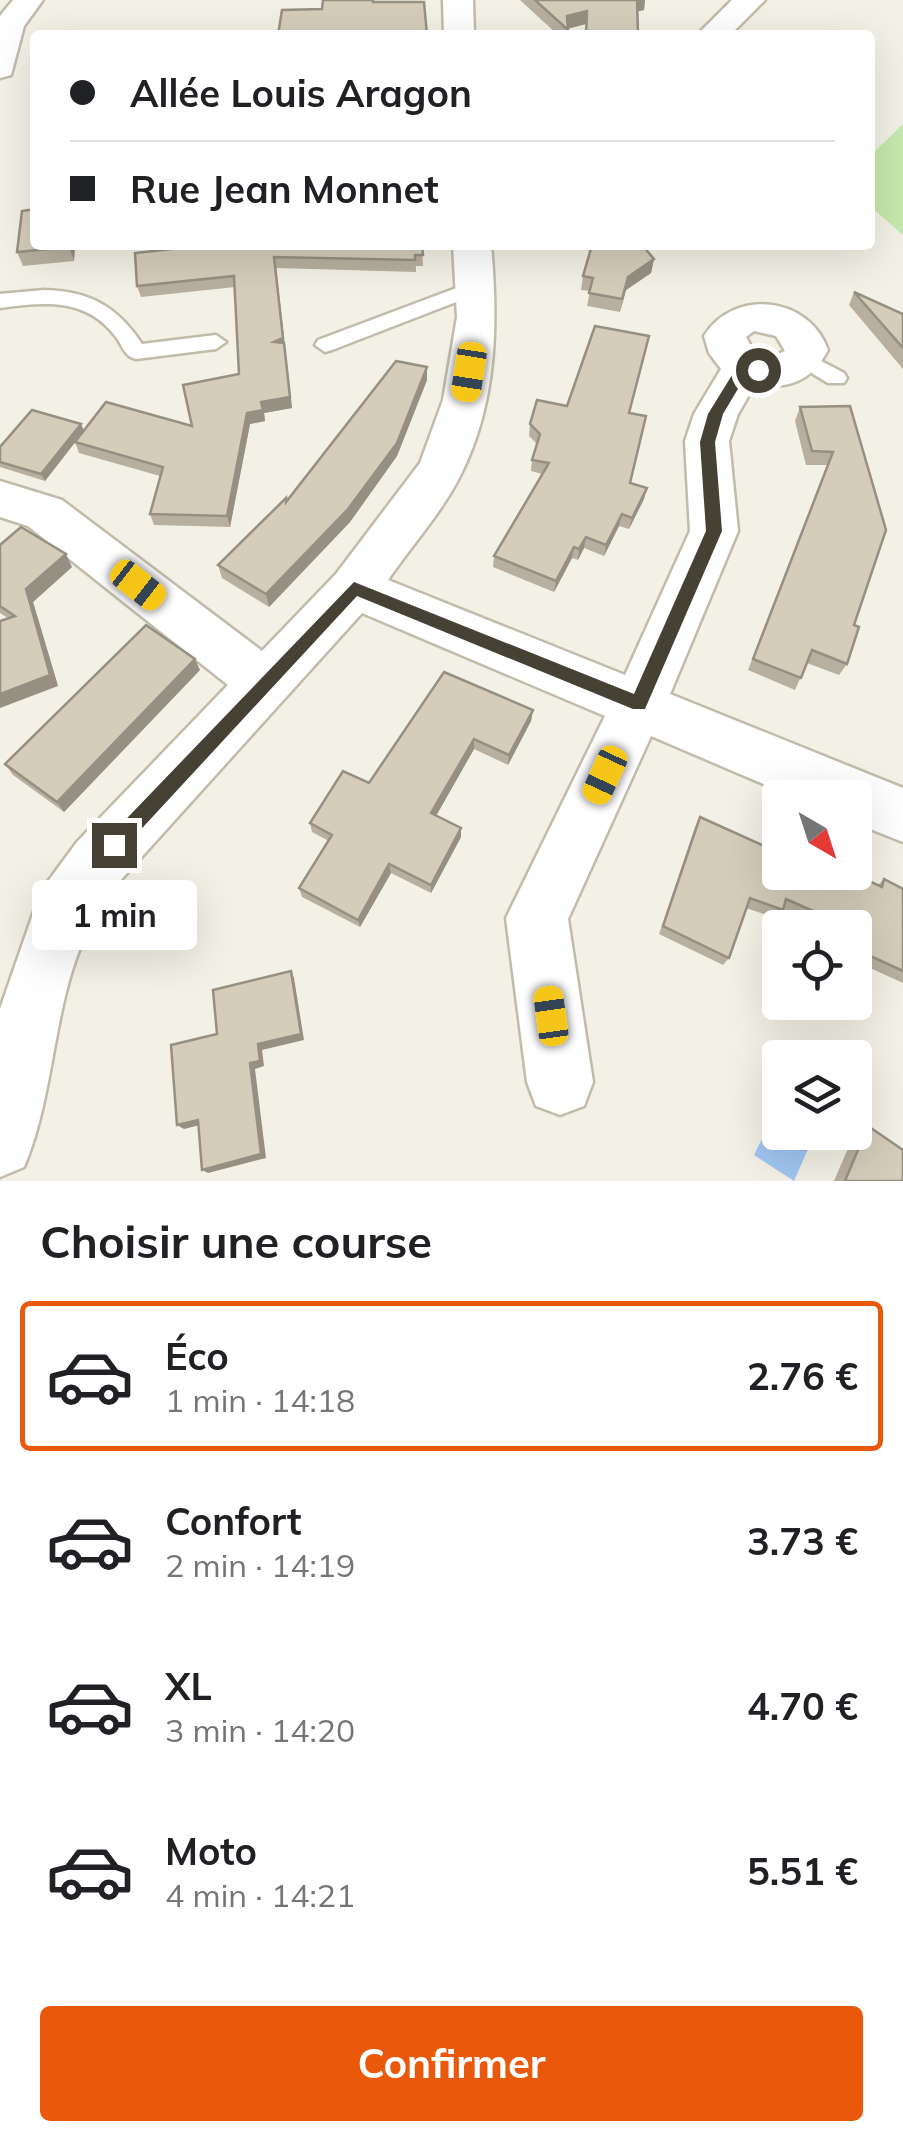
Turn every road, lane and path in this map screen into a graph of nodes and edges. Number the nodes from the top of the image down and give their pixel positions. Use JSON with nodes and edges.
{"nodes":[{"id":1,"x":28,"y":0,"type":"edge"},
{"id":2,"x":458,"y":0,"type":"edge"},
{"id":3,"x":750,"y":0,"type":"edge"},
{"id":4,"x":459,"y":30,"type":"edge"},
{"id":5,"x":717,"y":30,"type":"edge"},
{"id":6,"x":0,"y":68,"type":"edge"},
{"id":7,"x":474,"y":266,"type":"edge"},
{"id":8,"x":0,"y":301,"type":"edge"},
{"id":9,"x":216,"y":342,"type":"dead end"},
{"id":10,"x":325,"y":346,"type":"dead end"},
{"id":11,"x":820,"y":368,"type":"dead end"},
{"id":12,"x":0,"y":499,"type":"edge"},
{"id":13,"x":354,"y":588,"type":"junction"},
{"id":14,"x":263,"y":682,"type":"junction"},
{"id":15,"x":639,"y":703,"type":"junction"},
{"id":16,"x":903,"y":815,"type":"edge"},
{"id":17,"x":560,"y":1082,"type":"dead end"},
{"id":18,"x":0,"y":1143,"type":"edge"}],
"edges":[{"from":1,"to":6,"type":"street"},
{"from":2,"to":4,"type":"street"},
{"from":3,"to":5,"type":"street"},
{"from":7,"to":10,"type":"lane"},
{"from":7,"to":13,"type":"street"},
{"from":8,"to":9,"type":"lane"},
{"from":11,"to":15,"type":"street"},
{"from":12,"to":14,"type":"street"},
{"from":13,"to":14,"type":"street"},
{"from":13,"to":15,"type":"street"},
{"from":14,"to":18,"type":"street"},
{"from":15,"to":16,"type":"street"},
{"from":15,"to":17,"type":"street"}]}
